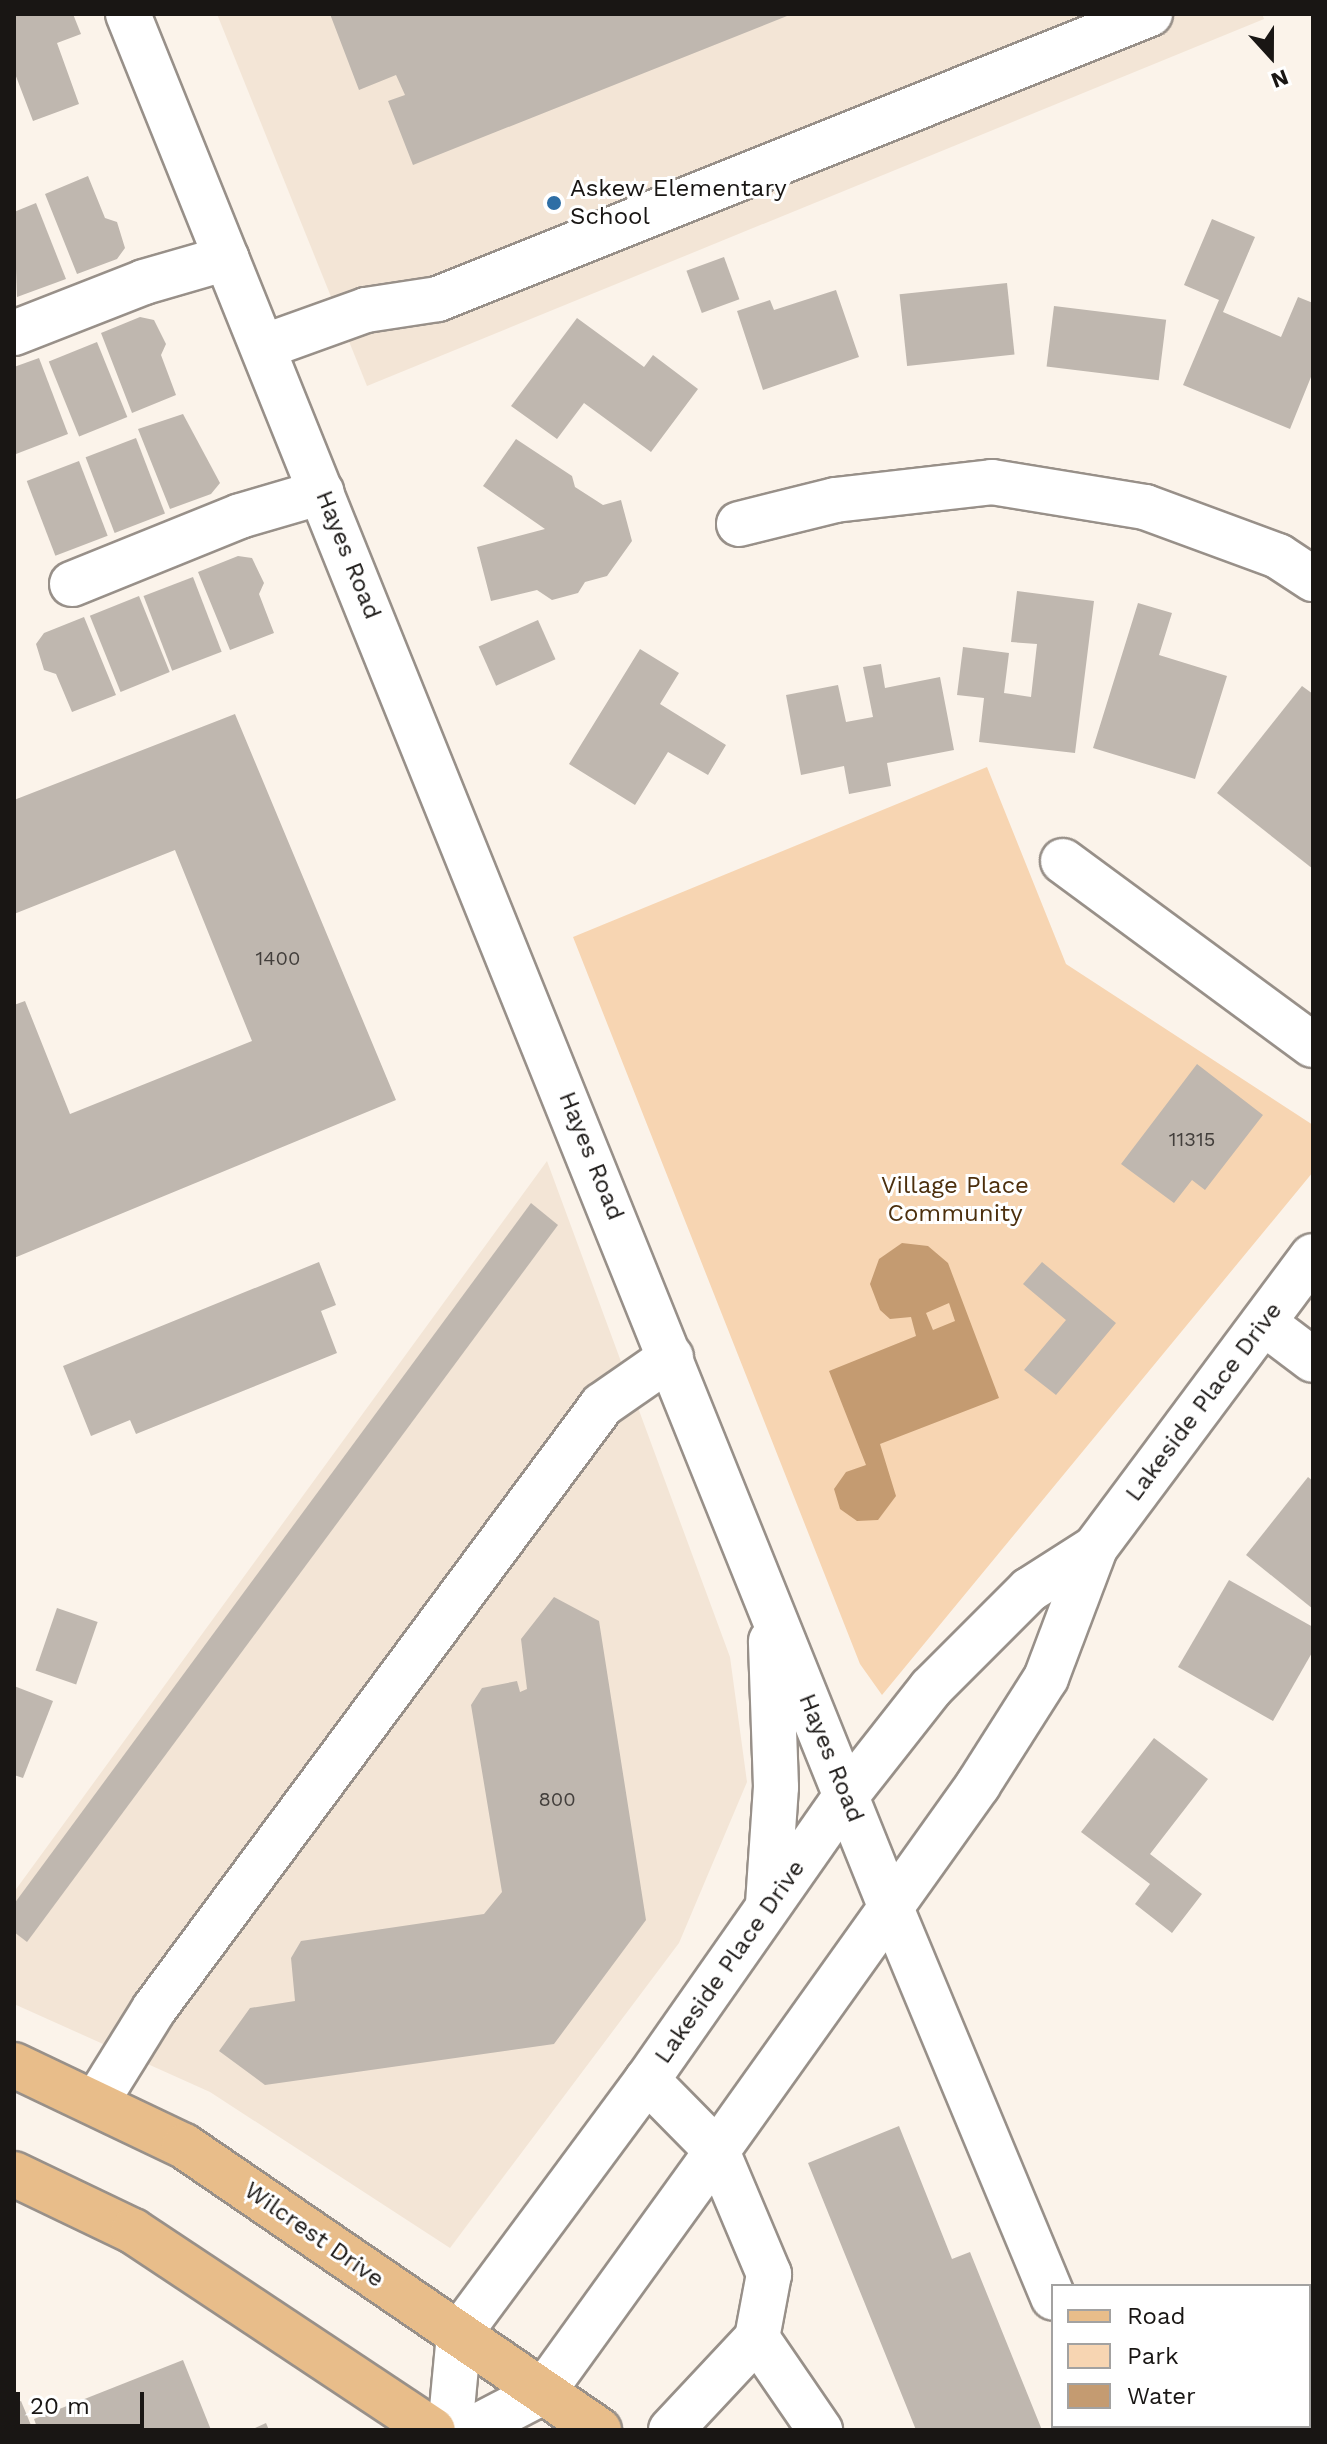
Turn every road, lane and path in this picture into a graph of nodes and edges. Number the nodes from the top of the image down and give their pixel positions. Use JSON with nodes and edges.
{"nodes":[{"id":1,"x":128,"y":14,"type":"edge"},
{"id":2,"x":1150,"y":14,"type":"edge"},
{"id":3,"x":227,"y":258,"type":"junction"},
{"id":4,"x":14,"y":333,"type":"edge"},
{"id":5,"x":263,"y":347,"type":"junction"},
{"id":6,"x":322,"y":492,"type":"junction"},
{"id":7,"x":739,"y":524,"type":"dead end"},
{"id":8,"x":1313,"y":579,"type":"edge"},
{"id":9,"x":72,"y":584,"type":"dead end"},
{"id":10,"x":1063,"y":861,"type":"dead end"},
{"id":11,"x":1313,"y":1045,"type":"edge"},
{"id":12,"x":1313,"y":1256,"type":"edge"},
{"id":13,"x":1264,"y":1323,"type":"junction"},
{"id":14,"x":671,"y":1357,"type":"junction"},
{"id":15,"x":1313,"y":1360,"type":"edge"},
{"id":16,"x":1095,"y":1548,"type":"junction"},
{"id":17,"x":769,"y":1603,"type":"junction"},
{"id":18,"x":846,"y":1796,"type":"junction"},
{"id":19,"x":768,"y":1907,"type":"junction"},
{"id":20,"x":891,"y":1908,"type":"junction"},
{"id":21,"x":14,"y":2065,"type":"edge"},
{"id":22,"x":647,"y":2080,"type":"junction"},
{"id":23,"x":97,"y":2101,"type":"junction"},
{"id":24,"x":717,"y":2151,"type":"junction"},
{"id":25,"x":14,"y":2174,"type":"edge"},
{"id":26,"x":1051,"y":2293,"type":"edge"},
{"id":27,"x":459,"y":2334,"type":"junction"},
{"id":28,"x":757,"y":2338,"type":"junction"},
{"id":29,"x":543,"y":2392,"type":"junction"},
{"id":30,"x":433,"y":2430,"type":"edge"},
{"id":31,"x":450,"y":2430,"type":"edge"},
{"id":32,"x":470,"y":2430,"type":"edge"},
{"id":33,"x":599,"y":2430,"type":"edge"},
{"id":34,"x":671,"y":2430,"type":"edge"},
{"id":35,"x":820,"y":2430,"type":"edge"}],
"edges":[{"from":1,"to":3,"type":"street","name":"Hayes Road"},
{"from":2,"to":5,"type":"street"},
{"from":3,"to":4,"type":"street"},
{"from":3,"to":5,"type":"street","name":"Hayes Road"},
{"from":5,"to":6,"type":"street","name":"Hayes Road"},
{"from":6,"to":9,"type":"street"},
{"from":6,"to":14,"type":"street","name":"Hayes Road"},
{"from":7,"to":8,"type":"street"},
{"from":10,"to":11,"type":"street"},
{"from":12,"to":13,"type":"street","name":"Lakeside Place Drive"},
{"from":13,"to":15,"type":"street"},
{"from":13,"to":16,"type":"street","name":"Lakeside Place Drive"},
{"from":14,"to":17,"type":"street","name":"Hayes Road"},
{"from":14,"to":23,"type":"street"},
{"from":16,"to":18,"type":"street","name":"Lakeside Place Drive"},
{"from":16,"to":20,"type":"street","name":"Lakeside Place Drive"},
{"from":17,"to":18,"type":"street","name":"Hayes Road"},
{"from":17,"to":19,"type":"street"},
{"from":18,"to":19,"type":"street","name":"Lakeside Place Drive"},
{"from":18,"to":20,"type":"street","name":"Hayes Road"},
{"from":19,"to":22,"type":"street","name":"Lakeside Place Drive"},
{"from":20,"to":24,"type":"street","name":"Lakeside Place Drive"},
{"from":20,"to":26,"type":"street","name":"Hayes Road"},
{"from":21,"to":23,"type":"main road","name":"Wilcrest Drive"},
{"from":22,"to":24,"type":"street"},
{"from":22,"to":27,"type":"street","name":"Lakeside Place Drive"},
{"from":23,"to":27,"type":"main road","name":"Wilcrest Drive"},
{"from":24,"to":28,"type":"street"},
{"from":24,"to":29,"type":"street","name":"Lakeside Place Drive"},
{"from":25,"to":30,"type":"main road"},
{"from":27,"to":29,"type":"main road","name":"Wilcrest Drive"},
{"from":27,"to":31,"type":"street"},
{"from":28,"to":34,"type":"street"},
{"from":28,"to":35,"type":"street"},
{"from":29,"to":32,"type":"street","name":"Lakeside Place Drive"},
{"from":29,"to":33,"type":"main road","name":"Wilcrest Drive"}]}
